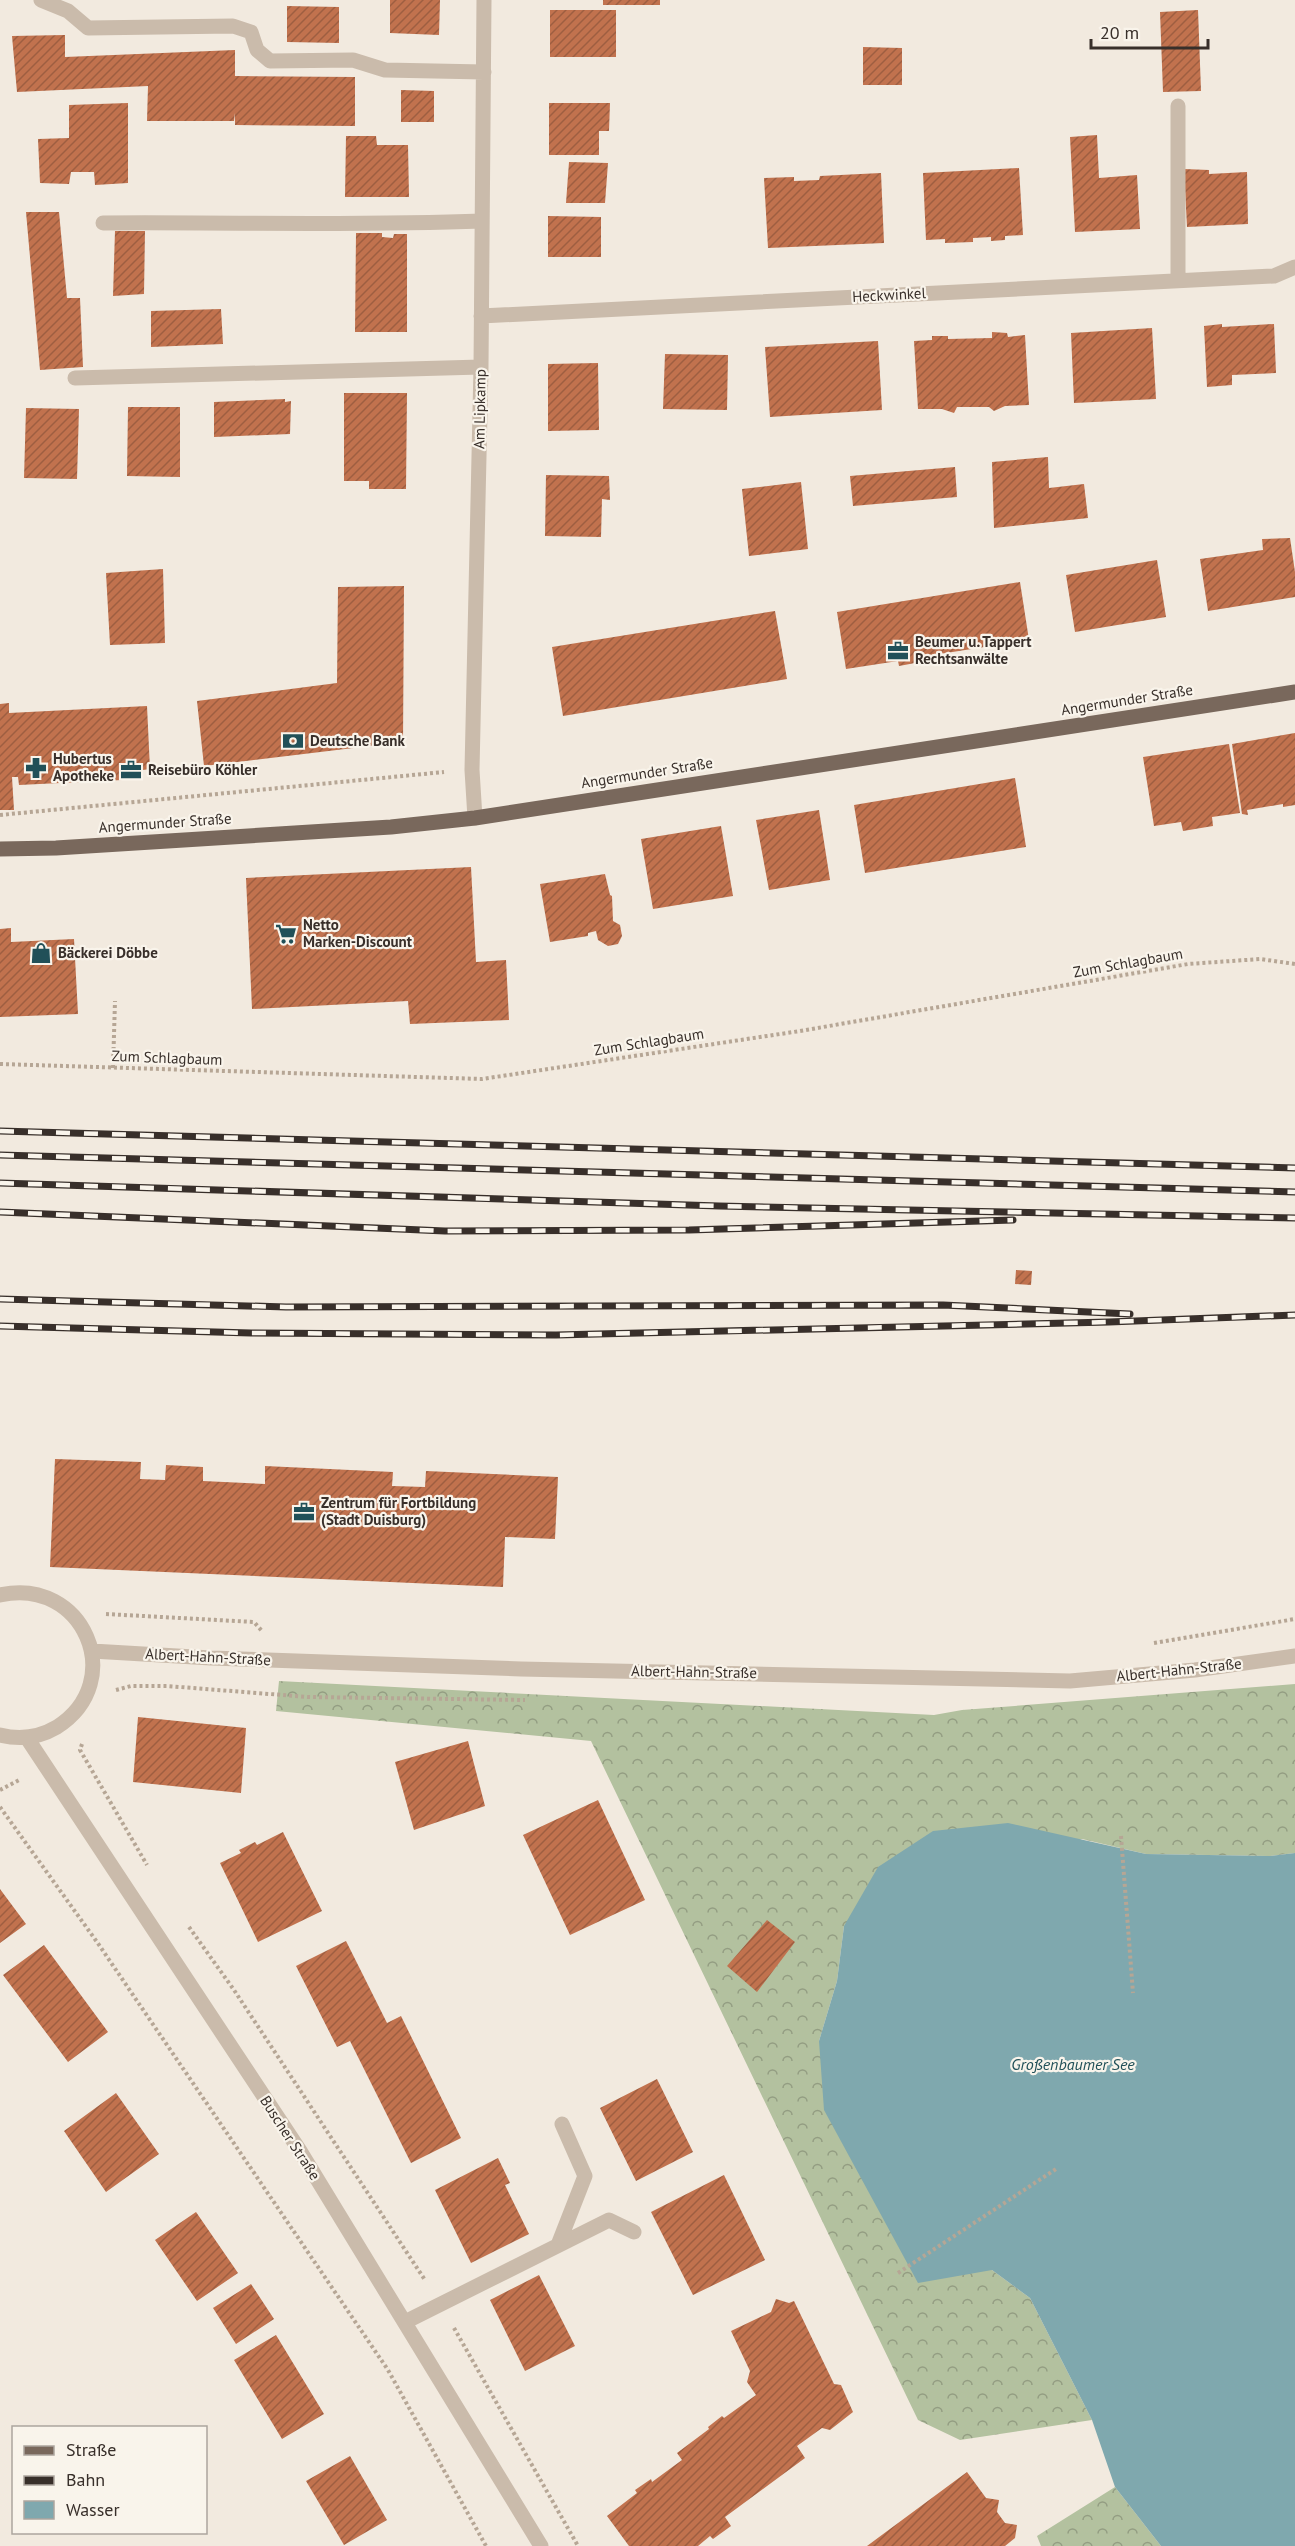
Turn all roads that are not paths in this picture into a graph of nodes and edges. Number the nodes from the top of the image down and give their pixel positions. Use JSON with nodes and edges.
{"nodes":[{"id":1,"x":41,"y":0,"type":"edge"},
{"id":2,"x":484,"y":0,"type":"edge"},
{"id":3,"x":484,"y":72,"type":"junction"},
{"id":4,"x":1178,"y":106,"type":"dead end"},
{"id":5,"x":482,"y":221,"type":"junction"},
{"id":6,"x":103,"y":223,"type":"dead end"},
{"id":7,"x":1295,"y":267,"type":"edge"},
{"id":8,"x":1178,"y":280,"type":"junction"},
{"id":9,"x":482,"y":316,"type":"junction"},
{"id":10,"x":481,"y":367,"type":"junction"},
{"id":11,"x":75,"y":378,"type":"dead end"},
{"id":12,"x":1295,"y":692,"type":"edge"},
{"id":13,"x":475,"y":818,"type":"junction"},
{"id":14,"x":0,"y":849,"type":"edge"},
{"id":15,"x":0,"y":1594,"type":"edge"},
{"id":16,"x":92,"y":1651,"type":"junction"},
{"id":17,"x":1295,"y":1656,"type":"edge"},
{"id":18,"x":0,"y":1735,"type":"edge"},
{"id":19,"x":27,"y":1738,"type":"junction"},
{"id":20,"x":562,"y":2124,"type":"dead end"},
{"id":21,"x":634,"y":2232,"type":"dead end"},
{"id":22,"x":558,"y":2245,"type":"junction"},
{"id":23,"x":405,"y":2322,"type":"junction"},
{"id":24,"x":541,"y":2546,"type":"edge"}],
"edges":[{"from":1,"to":3,"type":"street"},
{"from":2,"to":3,"type":"street","name":"Am Lipkamp"},
{"from":3,"to":5,"type":"street","name":"Am Lipkamp"},
{"from":4,"to":8,"type":"street"},
{"from":5,"to":6,"type":"street"},
{"from":5,"to":9,"type":"street","name":"Am Lipkamp"},
{"from":7,"to":8,"type":"street","name":"Heckwinkel"},
{"from":8,"to":9,"type":"street","name":"Heckwinkel"},
{"from":9,"to":10,"type":"street","name":"Am Lipkamp"},
{"from":10,"to":11,"type":"street"},
{"from":10,"to":13,"type":"street","name":"Am Lipkamp"},
{"from":12,"to":13,"type":"main road","name":"Angermunder Straße"},
{"from":13,"to":14,"type":"main road","name":"Angermunder Straße"},
{"from":15,"to":16,"type":"street"},
{"from":16,"to":17,"type":"street","name":"Albert-Hahn-Straße"},
{"from":16,"to":19,"type":"street"},
{"from":18,"to":19,"type":"street"},
{"from":19,"to":23,"type":"street","name":"Buscher Straße"},
{"from":20,"to":22,"type":"street"},
{"from":21,"to":22,"type":"street"},
{"from":22,"to":23,"type":"street"},
{"from":23,"to":24,"type":"street","name":"Buscher Straße"}]}
